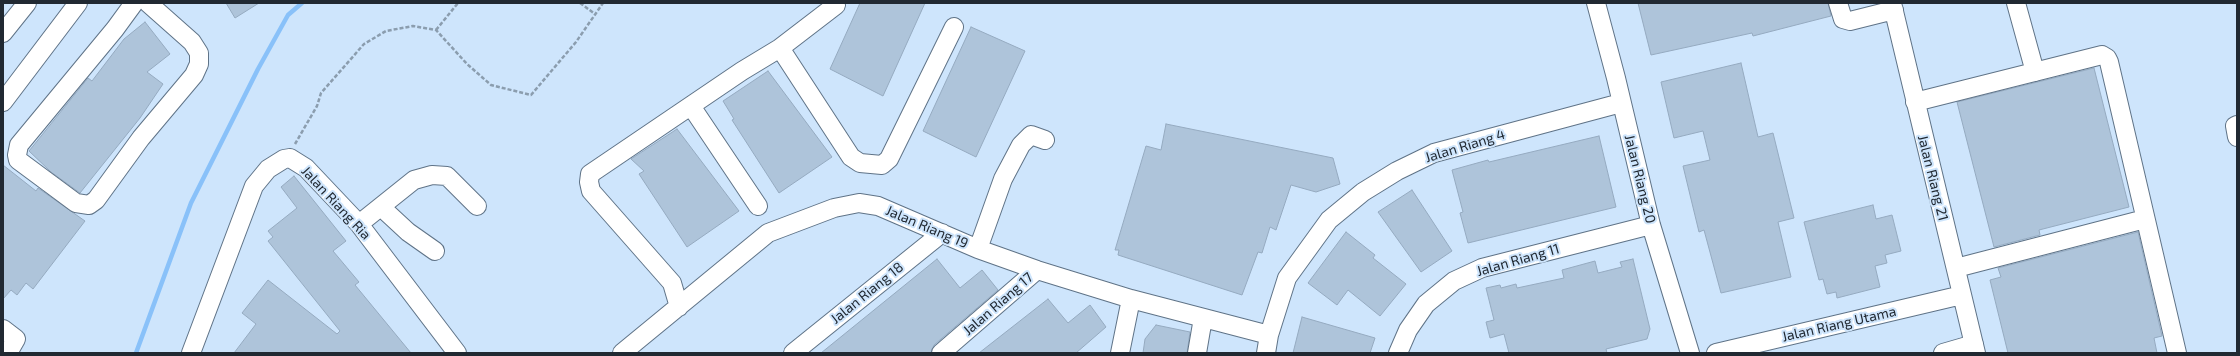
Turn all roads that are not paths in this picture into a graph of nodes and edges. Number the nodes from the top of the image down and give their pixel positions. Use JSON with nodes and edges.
{"nodes":[{"id":1,"x":27,"y":3,"type":"edge"},
{"id":2,"x":78,"y":3,"type":"edge"},
{"id":3,"x":134,"y":3,"type":"edge"},
{"id":4,"x":148,"y":3,"type":"edge"},
{"id":5,"x":1596,"y":3,"type":"edge"},
{"id":6,"x":1838,"y":3,"type":"edge"},
{"id":7,"x":2016,"y":3,"type":"edge"},
{"id":8,"x":836,"y":5,"type":"dead end"},
{"id":9,"x":1893,"y":7,"type":"edge"},
{"id":10,"x":954,"y":27,"type":"dead end"},
{"id":11,"x":3,"y":32,"type":"edge"},
{"id":12,"x":780,"y":48,"type":"junction"},
{"id":13,"x":2035,"y":72,"type":"junction"},
{"id":14,"x":3,"y":102,"type":"edge"},
{"id":15,"x":1914,"y":102,"type":"junction"},
{"id":16,"x":1621,"y":103,"type":"junction"},
{"id":17,"x":691,"y":106,"type":"junction"},
{"id":18,"x":2237,"y":125,"type":"edge"},
{"id":19,"x":2237,"y":137,"type":"edge"},
{"id":20,"x":1045,"y":140,"type":"dead end"},
{"id":21,"x":477,"y":206,"type":"dead end"},
{"id":22,"x":758,"y":206,"type":"dead end"},
{"id":23,"x":381,"y":207,"type":"junction"},
{"id":24,"x":2145,"y":219,"type":"junction"},
{"id":25,"x":359,"y":224,"type":"junction"},
{"id":26,"x":1651,"y":225,"type":"junction"},
{"id":27,"x":942,"y":233,"type":"junction"},
{"id":28,"x":978,"y":249,"type":"junction"},
{"id":29,"x":435,"y":251,"type":"dead end"},
{"id":30,"x":1956,"y":268,"type":"junction"},
{"id":31,"x":1037,"y":270,"type":"junction"},
{"id":32,"x":714,"y":277,"type":"junction"},
{"id":33,"x":672,"y":283,"type":"junction"},
{"id":34,"x":1962,"y":295,"type":"junction"},
{"id":35,"x":1131,"y":299,"type":"junction"},
{"id":36,"x":679,"y":307,"type":"junction"},
{"id":37,"x":1203,"y":318,"type":"junction"},
{"id":38,"x":1269,"y":335,"type":"junction"},
{"id":39,"x":1975,"y":349,"type":"edge"},
{"id":40,"x":191,"y":353,"type":"edge"},
{"id":41,"x":457,"y":353,"type":"edge"},
{"id":42,"x":622,"y":353,"type":"edge"},
{"id":43,"x":793,"y":353,"type":"edge"},
{"id":44,"x":941,"y":353,"type":"edge"},
{"id":45,"x":1120,"y":353,"type":"edge"},
{"id":46,"x":1197,"y":353,"type":"edge"},
{"id":47,"x":1266,"y":353,"type":"edge"},
{"id":48,"x":1398,"y":353,"type":"edge"},
{"id":49,"x":1690,"y":353,"type":"edge"},
{"id":50,"x":1716,"y":353,"type":"edge"},
{"id":51,"x":1943,"y":353,"type":"edge"},
{"id":52,"x":2177,"y":353,"type":"edge"}],
"edges":[{"from":1,"to":11,"type":"street"},
{"from":2,"to":14,"type":"street"},
{"from":3,"to":4,"type":"street"},
{"from":5,"to":16,"type":"street","name":"Jalan Riang 20"},
{"from":6,"to":9,"type":"street"},
{"from":7,"to":13,"type":"street"},
{"from":8,"to":12,"type":"street"},
{"from":9,"to":15,"type":"street","name":"Jalan Riang 21"},
{"from":10,"to":12,"type":"street"},
{"from":12,"to":17,"type":"street"},
{"from":13,"to":15,"type":"street"},
{"from":13,"to":24,"type":"street"},
{"from":15,"to":30,"type":"street","name":"Jalan Riang 21"},
{"from":16,"to":26,"type":"street","name":"Jalan Riang 20"},
{"from":16,"to":38,"type":"street","name":"Jalan Riang 4"},
{"from":17,"to":22,"type":"street"},
{"from":17,"to":33,"type":"street"},
{"from":18,"to":19,"type":"street"},
{"from":20,"to":28,"type":"street"},
{"from":21,"to":23,"type":"street"},
{"from":23,"to":25,"type":"street"},
{"from":23,"to":29,"type":"street"},
{"from":24,"to":30,"type":"street"},
{"from":24,"to":52,"type":"street"},
{"from":25,"to":40,"type":"street","name":"Jalan Riang Ria"},
{"from":25,"to":41,"type":"street","name":"Jalan Riang Ria"},
{"from":26,"to":48,"type":"street","name":"Jalan Riang 11"},
{"from":26,"to":49,"type":"street","name":"Jalan Riang 20"},
{"from":27,"to":28,"type":"street","name":"Jalan Riang 19"},
{"from":27,"to":32,"type":"street","name":"Jalan Riang 19"},
{"from":27,"to":43,"type":"street","name":"Jalan Riang 18"},
{"from":28,"to":31,"type":"street","name":"Jalan Riang 19"},
{"from":30,"to":34,"type":"street","name":"Jalan Riang 21"},
{"from":31,"to":35,"type":"street","name":"Jalan Riang 19"},
{"from":31,"to":44,"type":"street","name":"Jalan Riang 17"},
{"from":32,"to":33,"type":"street"},
{"from":32,"to":36,"type":"street","name":"Jalan Riang 19"},
{"from":33,"to":36,"type":"street"},
{"from":34,"to":39,"type":"street","name":"Jalan Riang 21"},
{"from":34,"to":50,"type":"street","name":"Jalan Riang Utama"},
{"from":35,"to":37,"type":"street","name":"Jalan Riang 19"},
{"from":35,"to":45,"type":"street"},
{"from":36,"to":42,"type":"street","name":"Jalan Riang 19"},
{"from":37,"to":38,"type":"street","name":"Jalan Riang 19"},
{"from":37,"to":46,"type":"street"},
{"from":38,"to":47,"type":"street","name":"Jalan Riang 4"},
{"from":39,"to":51,"type":"street"}]}
